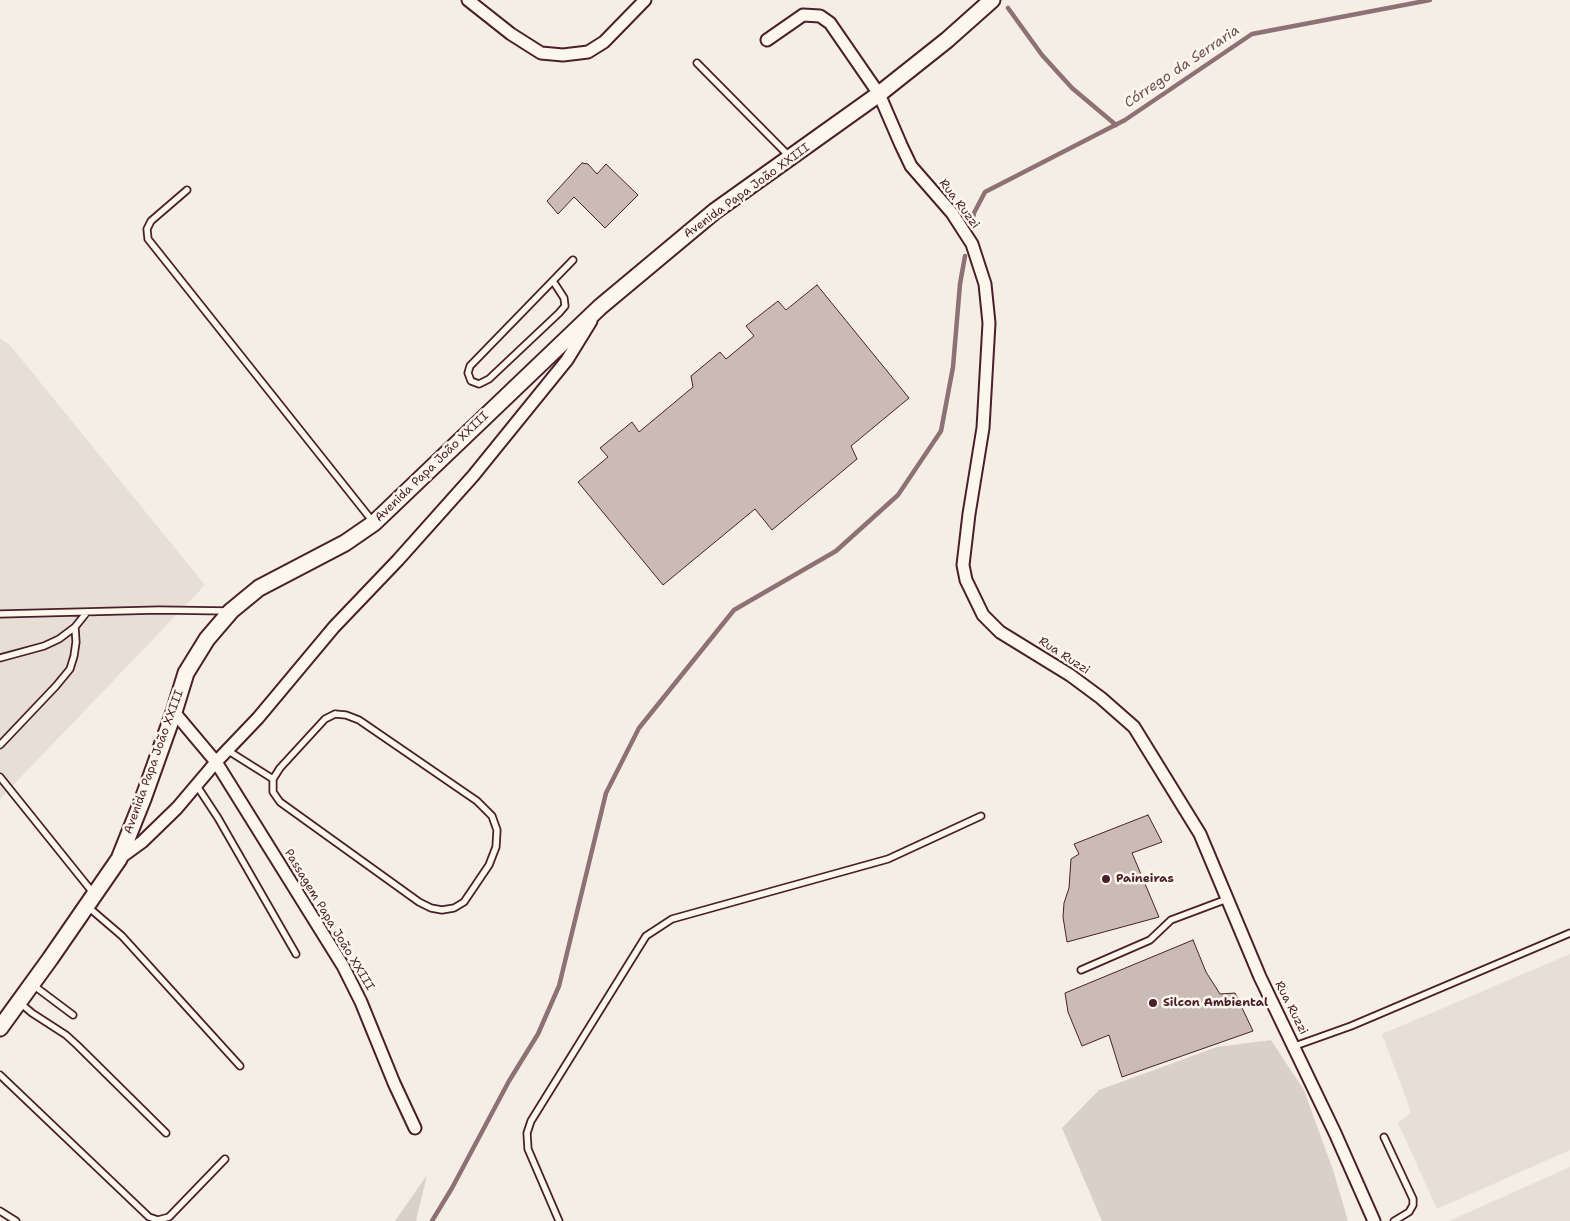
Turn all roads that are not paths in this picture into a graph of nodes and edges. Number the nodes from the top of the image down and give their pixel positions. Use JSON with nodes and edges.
{"nodes":[{"id":1,"x":468,"y":0,"type":"edge"},
{"id":2,"x":646,"y":0,"type":"edge"},
{"id":3,"x":992,"y":0,"type":"edge"},
{"id":4,"x":768,"y":40,"type":"dead end"},
{"id":5,"x":697,"y":63,"type":"dead end"},
{"id":6,"x":879,"y":94,"type":"junction"},
{"id":7,"x":791,"y":158,"type":"junction"},
{"id":8,"x":187,"y":190,"type":"dead end"},
{"id":9,"x":574,"y":260,"type":"dead end"},
{"id":10,"x":553,"y":282,"type":"junction"},
{"id":11,"x":600,"y":307,"type":"junction"},
{"id":12,"x":374,"y":523,"type":"junction"},
{"id":13,"x":231,"y":611,"type":"junction"},
{"id":14,"x":87,"y":612,"type":"junction"},
{"id":15,"x":0,"y":614,"type":"edge"},
{"id":16,"x":75,"y":627,"type":"junction"},
{"id":17,"x":0,"y":658,"type":"edge"},
{"id":18,"x":174,"y":712,"type":"junction"},
{"id":19,"x":0,"y":745,"type":"edge"},
{"id":20,"x":227,"y":750,"type":"junction"},
{"id":21,"x":216,"y":762,"type":"junction"},
{"id":22,"x":0,"y":777,"type":"edge"},
{"id":23,"x":273,"y":779,"type":"junction"},
{"id":24,"x":197,"y":786,"type":"junction"},
{"id":25,"x":981,"y":816,"type":"dead end"},
{"id":26,"x":119,"y":859,"type":"junction"},
{"id":27,"x":1227,"y":899,"type":"junction"},
{"id":28,"x":90,"y":900,"type":"junction"},
{"id":29,"x":1570,"y":933,"type":"edge"},
{"id":30,"x":296,"y":954,"type":"dead end"},
{"id":31,"x":1081,"y":970,"type":"dead end"},
{"id":32,"x":32,"y":984,"type":"junction"},
{"id":33,"x":19,"y":1002,"type":"junction"},
{"id":34,"x":73,"y":1015,"type":"dead end"},
{"id":35,"x":0,"y":1028,"type":"edge"},
{"id":36,"x":1295,"y":1046,"type":"junction"},
{"id":37,"x":240,"y":1066,"type":"dead end"},
{"id":38,"x":0,"y":1075,"type":"edge"},
{"id":39,"x":415,"y":1128,"type":"dead end"},
{"id":40,"x":166,"y":1134,"type":"dead end"},
{"id":41,"x":1384,"y":1137,"type":"dead end"},
{"id":42,"x":224,"y":1159,"type":"dead end"},
{"id":43,"x":0,"y":1211,"type":"edge"},
{"id":44,"x":16,"y":1221,"type":"edge"},
{"id":45,"x":559,"y":1221,"type":"edge"},
{"id":46,"x":1374,"y":1221,"type":"edge"},
{"id":47,"x":1394,"y":1221,"type":"edge"}],
"edges":[{"from":1,"to":2,"type":"street"},
{"from":3,"to":6,"type":"street","name":"Avenida Papa João XXIII"},
{"from":4,"to":6,"type":"street","name":"Rua Ruzzi"},
{"from":5,"to":7,"type":"lane"},
{"from":6,"to":7,"type":"street","name":"Avenida Papa João XXIII"},
{"from":6,"to":27,"type":"street","name":"Rua Ruzzi"},
{"from":7,"to":11,"type":"street","name":"Avenida Papa João XXIII"},
{"from":8,"to":12,"type":"lane"},
{"from":9,"to":10,"type":"lane"},
{"from":10,"to":10,"type":"lane"},
{"from":11,"to":12,"type":"street","name":"Avenida Papa João XXIII"},
{"from":11,"to":20,"type":"street"},
{"from":12,"to":13,"type":"street","name":"Avenida Papa João XXIII"},
{"from":13,"to":14,"type":"lane"},
{"from":13,"to":18,"type":"street","name":"Avenida Papa João XXIII"},
{"from":14,"to":15,"type":"lane"},
{"from":14,"to":16,"type":"lane"},
{"from":16,"to":17,"type":"lane"},
{"from":16,"to":19,"type":"lane"},
{"from":18,"to":21,"type":"street","name":"Passagem Papa João XXIII"},
{"from":18,"to":26,"type":"street","name":"Avenida Papa João XXIII"},
{"from":20,"to":21,"type":"street"},
{"from":20,"to":23,"type":"lane"},
{"from":21,"to":24,"type":"street"},
{"from":21,"to":39,"type":"street","name":"Passagem Papa João XXIII"},
{"from":22,"to":28,"type":"lane"},
{"from":23,"to":23,"type":"lane"},
{"from":24,"to":26,"type":"street"},
{"from":24,"to":30,"type":"lane"},
{"from":25,"to":45,"type":"lane"},
{"from":26,"to":28,"type":"street","name":"Avenida Papa João XXIII"},
{"from":27,"to":31,"type":"lane"},
{"from":27,"to":36,"type":"street","name":"Rua Ruzzi"},
{"from":28,"to":32,"type":"street","name":"Avenida Papa João XXIII"},
{"from":28,"to":37,"type":"lane"},
{"from":29,"to":36,"type":"lane"},
{"from":32,"to":33,"type":"street","name":"Avenida Papa João XXIII"},
{"from":32,"to":34,"type":"lane"},
{"from":33,"to":35,"type":"street","name":"Avenida Papa João XXIII"},
{"from":33,"to":40,"type":"lane"},
{"from":36,"to":46,"type":"street","name":"Rua Ruzzi"},
{"from":38,"to":42,"type":"lane"},
{"from":41,"to":47,"type":"lane"},
{"from":43,"to":44,"type":"lane"}]}
